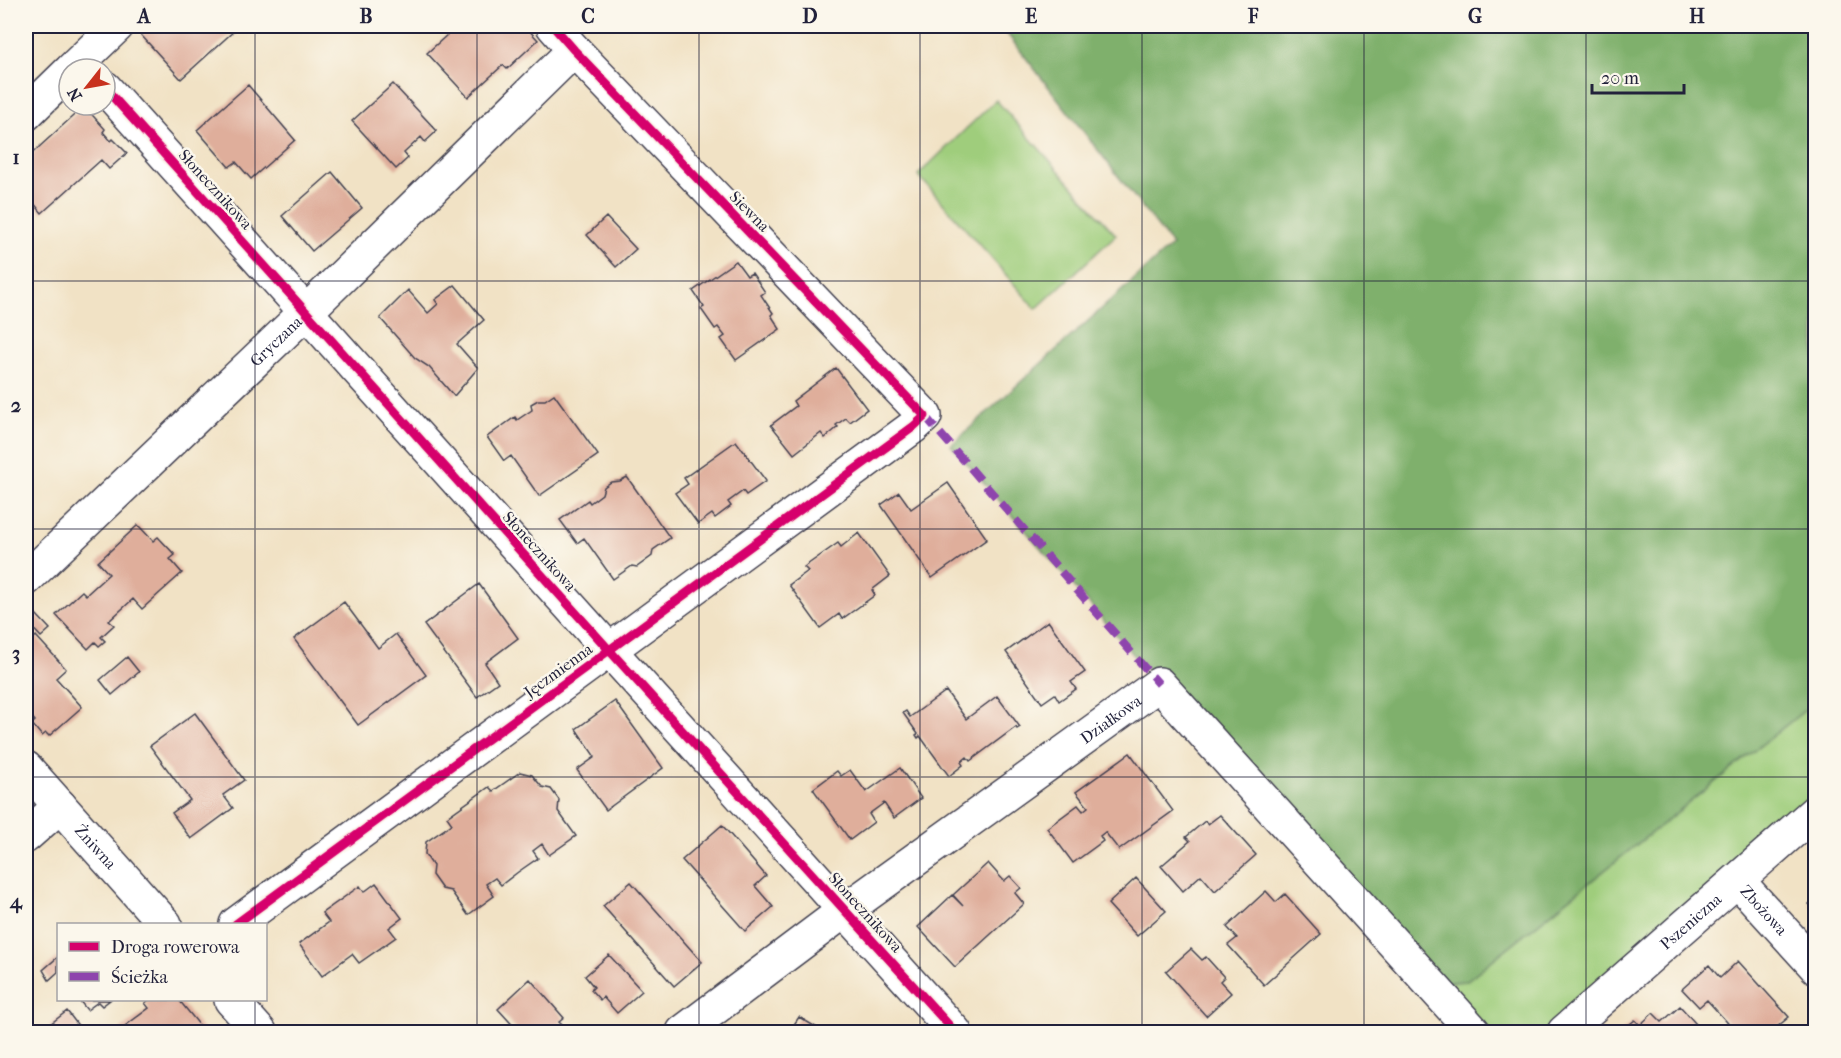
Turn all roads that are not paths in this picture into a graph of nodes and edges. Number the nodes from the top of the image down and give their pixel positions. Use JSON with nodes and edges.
{"nodes":[{"id":1,"x":117,"y":26,"type":"edge"},
{"id":2,"x":564,"y":38,"type":"edge"},
{"id":3,"x":88,"y":57,"type":"edge"},
{"id":4,"x":57,"y":87,"type":"edge"},
{"id":5,"x":117,"y":101,"type":"edge"},
{"id":6,"x":26,"y":114,"type":"edge"},
{"id":7,"x":306,"y":312,"type":"junction"},
{"id":8,"x":925,"y":416,"type":"joint"},
{"id":9,"x":26,"y":579,"type":"edge"},
{"id":10,"x":610,"y":651,"type":"junction"},
{"id":11,"x":26,"y":768,"type":"edge"},
{"id":12,"x":60,"y":806,"type":"junction"},
{"id":13,"x":1815,"y":811,"type":"edge"},
{"id":14,"x":26,"y":836,"type":"edge"},
{"id":15,"x":1738,"y":881,"type":"junction"},
{"id":16,"x":844,"y":911,"type":"junction"},
{"id":17,"x":164,"y":923,"type":"edge"},
{"id":18,"x":237,"y":923,"type":"edge"},
{"id":19,"x":1815,"y":967,"type":"edge"},
{"id":20,"x":233,"y":1001,"type":"edge"},
{"id":21,"x":260,"y":1032,"type":"edge"},
{"id":22,"x":682,"y":1032,"type":"edge"},
{"id":23,"x":955,"y":1032,"type":"edge"},
{"id":24,"x":1474,"y":1032,"type":"edge"},
{"id":25,"x":1564,"y":1032,"type":"edge"}],
"edges":[{"from":1,"to":3,"type":"street"},
{"from":2,"to":7,"type":"street","name":"Gryczana"},
{"from":2,"to":8,"type":"street","name":"Siewna"},
{"from":4,"to":6,"type":"street"},
{"from":5,"to":7,"type":"street","name":"Słonecznikowa"},
{"from":7,"to":9,"type":"street","name":"Gryczana"},
{"from":7,"to":10,"type":"street","name":"Słonecznikowa"},
{"from":8,"to":10,"type":"street","name":"Jęczmienna"},
{"from":10,"to":16,"type":"street","name":"Słonecznikowa"},
{"from":10,"to":18,"type":"street","name":"Jęczmienna"},
{"from":11,"to":12,"type":"street","name":"Żniwna"},
{"from":12,"to":14,"type":"street"},
{"from":12,"to":17,"type":"street","name":"Żniwna"},
{"from":13,"to":15,"type":"street","name":"Pszeniczna"},
{"from":15,"to":19,"type":"street","name":"Zbożowa"},
{"from":15,"to":25,"type":"street","name":"Pszeniczna"},
{"from":16,"to":22,"type":"street","name":"Działkowa"},
{"from":16,"to":23,"type":"street","name":"Słonecznikowa"},
{"from":16,"to":24,"type":"street","name":"Działkowa"},
{"from":20,"to":21,"type":"street"}]}
